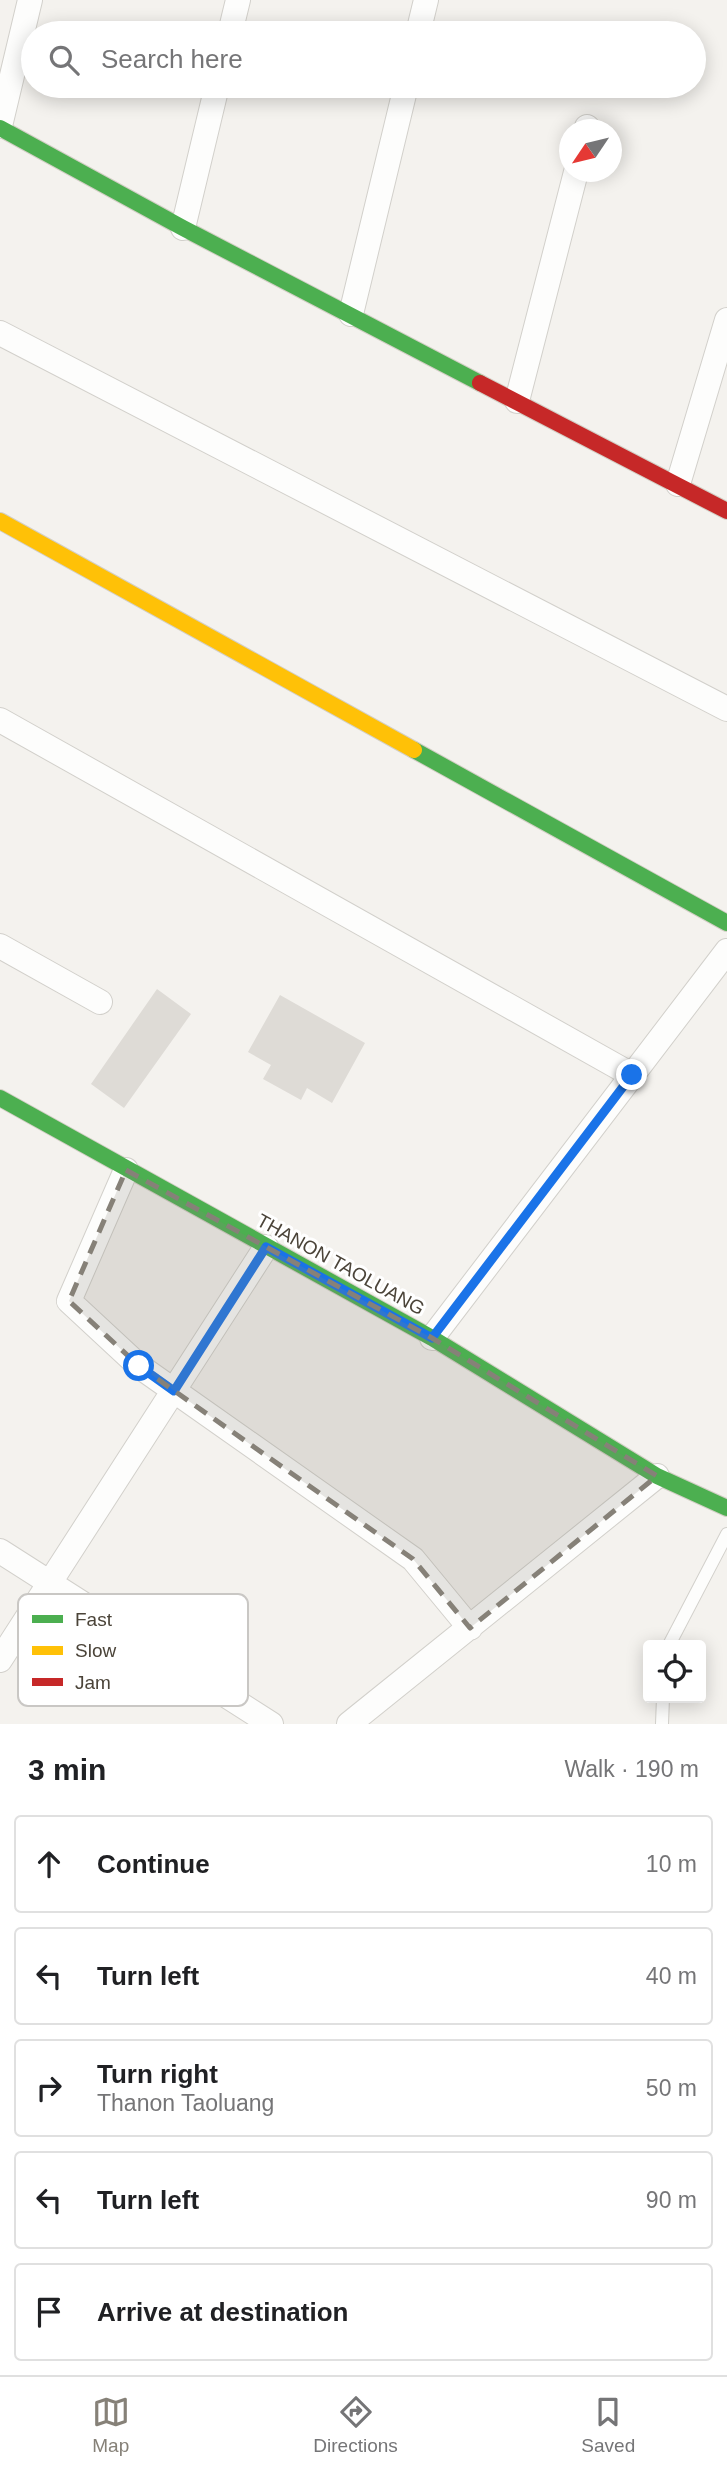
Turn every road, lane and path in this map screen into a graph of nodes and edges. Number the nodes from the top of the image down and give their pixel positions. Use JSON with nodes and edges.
{"nodes":[{"id":1,"x":30,"y":0,"type":"edge"},
{"id":2,"x":238,"y":0,"type":"edge"},
{"id":3,"x":426,"y":0,"type":"edge"},
{"id":4,"x":25,"y":21,"type":"edge"},
{"id":5,"x":233,"y":21,"type":"edge"},
{"id":6,"x":421,"y":21,"type":"edge"},
{"id":7,"x":21,"y":38,"type":"edge"},
{"id":8,"x":214,"y":98,"type":"edge"},
{"id":9,"x":402,"y":98,"type":"edge"},
{"id":10,"x":0,"y":127,"type":"edge"},
{"id":11,"x":573,"y":182,"type":"edge"},
{"id":12,"x":183,"y":228,"type":"junction"},
{"id":13,"x":351,"y":314,"type":"junction"},
{"id":14,"x":727,"y":320,"type":"edge"},
{"id":15,"x":0,"y":333,"type":"edge"},
{"id":16,"x":517,"y":401,"type":"junction"},
{"id":17,"x":678,"y":484,"type":"junction"},
{"id":18,"x":727,"y":511,"type":"edge"},
{"id":19,"x":0,"y":521,"type":"edge"},
{"id":20,"x":727,"y":709,"type":"edge"},
{"id":21,"x":0,"y":720,"type":"edge"},
{"id":22,"x":727,"y":923,"type":"edge"},
{"id":23,"x":0,"y":946,"type":"edge"},
{"id":24,"x":727,"y":951,"type":"edge"},
{"id":25,"x":100,"y":1002,"type":"dead end"},
{"id":26,"x":632,"y":1075,"type":"junction"},
{"id":27,"x":0,"y":1098,"type":"edge"},
{"id":28,"x":126,"y":1170,"type":"junction"},
{"id":29,"x":266,"y":1247,"type":"junction"},
{"id":30,"x":432,"y":1338,"type":"junction"},
{"id":31,"x":174,"y":1391,"type":"junction"},
{"id":32,"x":657,"y":1476,"type":"junction"},
{"id":33,"x":727,"y":1508,"type":"edge"},
{"id":34,"x":727,"y":1534,"type":"edge"},
{"id":35,"x":0,"y":1551,"type":"edge"},
{"id":36,"x":50,"y":1583,"type":"junction"},
{"id":37,"x":43,"y":1594,"type":"edge"},
{"id":38,"x":67,"y":1594,"type":"edge"},
{"id":39,"x":470,"y":1628,"type":"junction"},
{"id":40,"x":18,"y":1633,"type":"edge"},
{"id":41,"x":672,"y":1640,"type":"edge"},
{"id":42,"x":0,"y":1661,"type":"edge"},
{"id":43,"x":663,"y":1703,"type":"edge"},
{"id":44,"x":243,"y":1706,"type":"edge"},
{"id":45,"x":271,"y":1724,"type":"edge"},
{"id":46,"x":349,"y":1724,"type":"edge"},
{"id":47,"x":662,"y":1724,"type":"edge"}],
"edges":[{"from":1,"to":4,"type":"street"},
{"from":2,"to":5,"type":"street"},
{"from":3,"to":6,"type":"street"},
{"from":7,"to":10,"type":"street"},
{"from":8,"to":12,"type":"street"},
{"from":9,"to":13,"type":"street"},
{"from":10,"to":12,"type":"street"},
{"from":11,"to":16,"type":"street"},
{"from":12,"to":13,"type":"street"},
{"from":13,"to":16,"type":"street"},
{"from":14,"to":17,"type":"street"},
{"from":15,"to":20,"type":"street"},
{"from":16,"to":17,"type":"street"},
{"from":17,"to":18,"type":"street"},
{"from":19,"to":22,"type":"street"},
{"from":21,"to":26,"type":"street"},
{"from":23,"to":25,"type":"street"},
{"from":24,"to":26,"type":"street"},
{"from":26,"to":30,"type":"street"},
{"from":27,"to":28,"type":"street","name":"THANON TAOLUANG"},
{"from":28,"to":29,"type":"street","name":"THANON TAOLUANG"},
{"from":28,"to":31,"type":"street"},
{"from":29,"to":30,"type":"street","name":"THANON TAOLUANG"},
{"from":29,"to":31,"type":"street"},
{"from":30,"to":32,"type":"street","name":"THANON TAOLUANG"},
{"from":31,"to":36,"type":"street"},
{"from":31,"to":39,"type":"street"},
{"from":32,"to":33,"type":"street","name":"THANON TAOLUANG"},
{"from":32,"to":39,"type":"street"},
{"from":34,"to":41,"type":"lane"},
{"from":35,"to":36,"type":"street"},
{"from":36,"to":37,"type":"street"},
{"from":36,"to":38,"type":"street"},
{"from":39,"to":46,"type":"street"},
{"from":40,"to":42,"type":"street"},
{"from":43,"to":47,"type":"lane"},
{"from":44,"to":45,"type":"street"}]}
